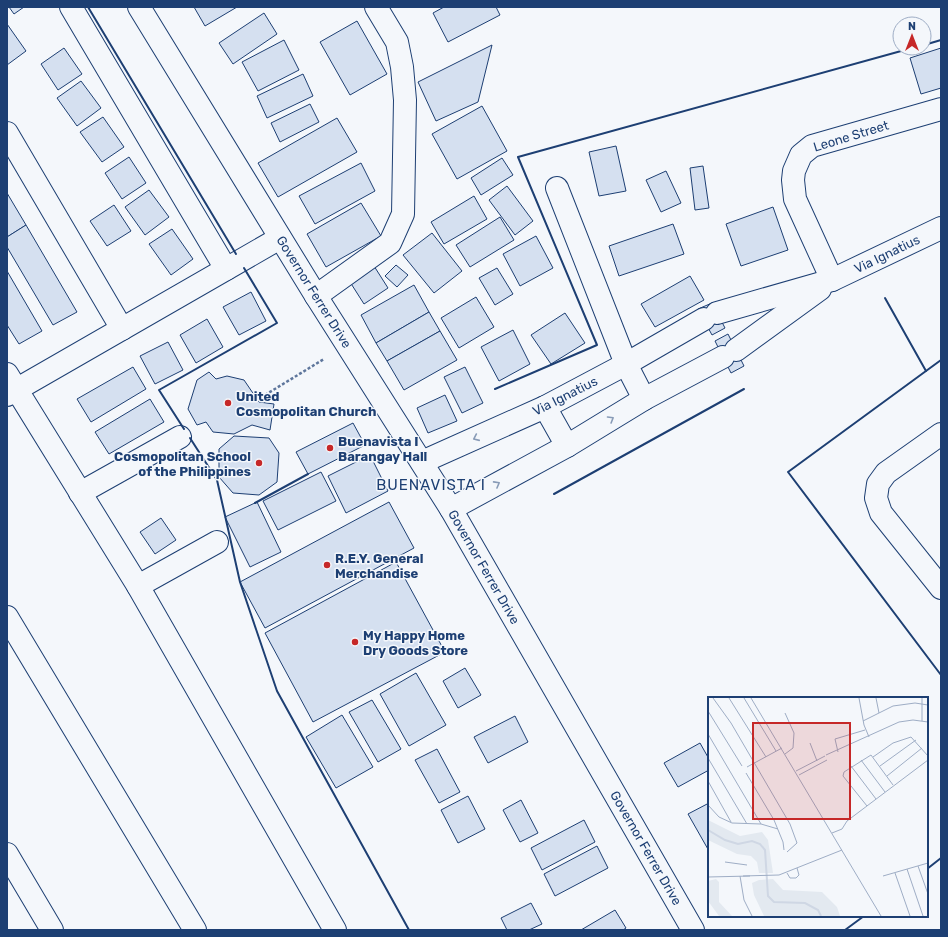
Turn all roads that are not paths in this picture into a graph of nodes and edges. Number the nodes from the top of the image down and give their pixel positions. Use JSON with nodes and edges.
{"nodes":[{"id":1,"x":71,"y":7,"type":"edge"},
{"id":2,"x":139,"y":7,"type":"edge"},
{"id":3,"x":376,"y":7,"type":"edge"},
{"id":4,"x":941,"y":109,"type":"edge"},
{"id":5,"x":7,"y":133,"type":"edge"},
{"id":6,"x":557,"y":188,"type":"dead end"},
{"id":7,"x":941,"y":228,"type":"edge"},
{"id":8,"x":280,"y":238,"type":"junction"},
{"id":9,"x":226,"y":269,"type":"junction"},
{"id":10,"x":832,"y":280,"type":"junction"},
{"id":11,"x":316,"y":296,"type":"junction"},
{"id":12,"x":122,"y":329,"type":"junction"},
{"id":13,"x":626,"y":364,"type":"junction"},
{"id":14,"x":10,"y":387,"type":"edge"},
{"id":15,"x":644,"y":399,"type":"junction"},
{"id":16,"x":545,"y":407,"type":"junction"},
{"id":17,"x":941,"y":434,"type":"edge"},
{"id":18,"x":180,"y":437,"type":"dead end"},
{"id":19,"x":567,"y":446,"type":"junction"},
{"id":20,"x":422,"y":462,"type":"junction"},
{"id":21,"x":80,"y":493,"type":"junction"},
{"id":22,"x":451,"y":509,"type":"junction"},
{"id":23,"x":217,"y":542,"type":"dead end"},
{"id":24,"x":138,"y":586,"type":"junction"},
{"id":25,"x":941,"y":588,"type":"edge"},
{"id":26,"x":7,"y":617,"type":"edge"},
{"id":27,"x":7,"y":854,"type":"edge"},
{"id":28,"x":52,"y":930,"type":"edge"},
{"id":29,"x":195,"y":930,"type":"edge"},
{"id":30,"x":335,"y":930,"type":"edge"},
{"id":31,"x":693,"y":930,"type":"edge"}],
"edges":[{"from":1,"to":9,"type":"street"},
{"from":2,"to":8,"type":"street","name":"Governor Ferrer Drive"},
{"from":3,"to":11,"type":"street"},
{"from":4,"to":10,"type":"street","name":"Leone Street"},
{"from":5,"to":12,"type":"street"},
{"from":6,"to":13,"type":"street"},
{"from":7,"to":10,"type":"street","name":"Via Ignatius"},
{"from":8,"to":9,"type":"street"},
{"from":8,"to":11,"type":"street","name":"Governor Ferrer Drive"},
{"from":9,"to":12,"type":"street"},
{"from":10,"to":13,"type":"street","name":"Via Ignatius"},
{"from":10,"to":15,"type":"street","name":"Via Ignatius"},
{"from":11,"to":20,"type":"street","name":"Governor Ferrer Drive"},
{"from":12,"to":14,"type":"street"},
{"from":13,"to":15,"type":"street"},
{"from":13,"to":16,"type":"street","name":"Via Ignatius"},
{"from":14,"to":21,"type":"street"},
{"from":19,"to":15,"type":"street","name":"Via Ignatius","one_way":true},
{"from":16,"to":19,"type":"street"},
{"from":16,"to":20,"type":"street","name":"Via Ignatius","one_way":true},
{"from":17,"to":25,"type":"street"},
{"from":18,"to":21,"type":"street"},
{"from":22,"to":19,"type":"street","name":"Via Ignatius","one_way":true},
{"from":20,"to":22,"type":"street","name":"Governor Ferrer Drive"},
{"from":21,"to":24,"type":"street"},
{"from":22,"to":31,"type":"street","name":"Governor Ferrer Drive"},
{"from":23,"to":24,"type":"street"},
{"from":24,"to":30,"type":"street"},
{"from":26,"to":29,"type":"street"},
{"from":27,"to":28,"type":"street"}]}
